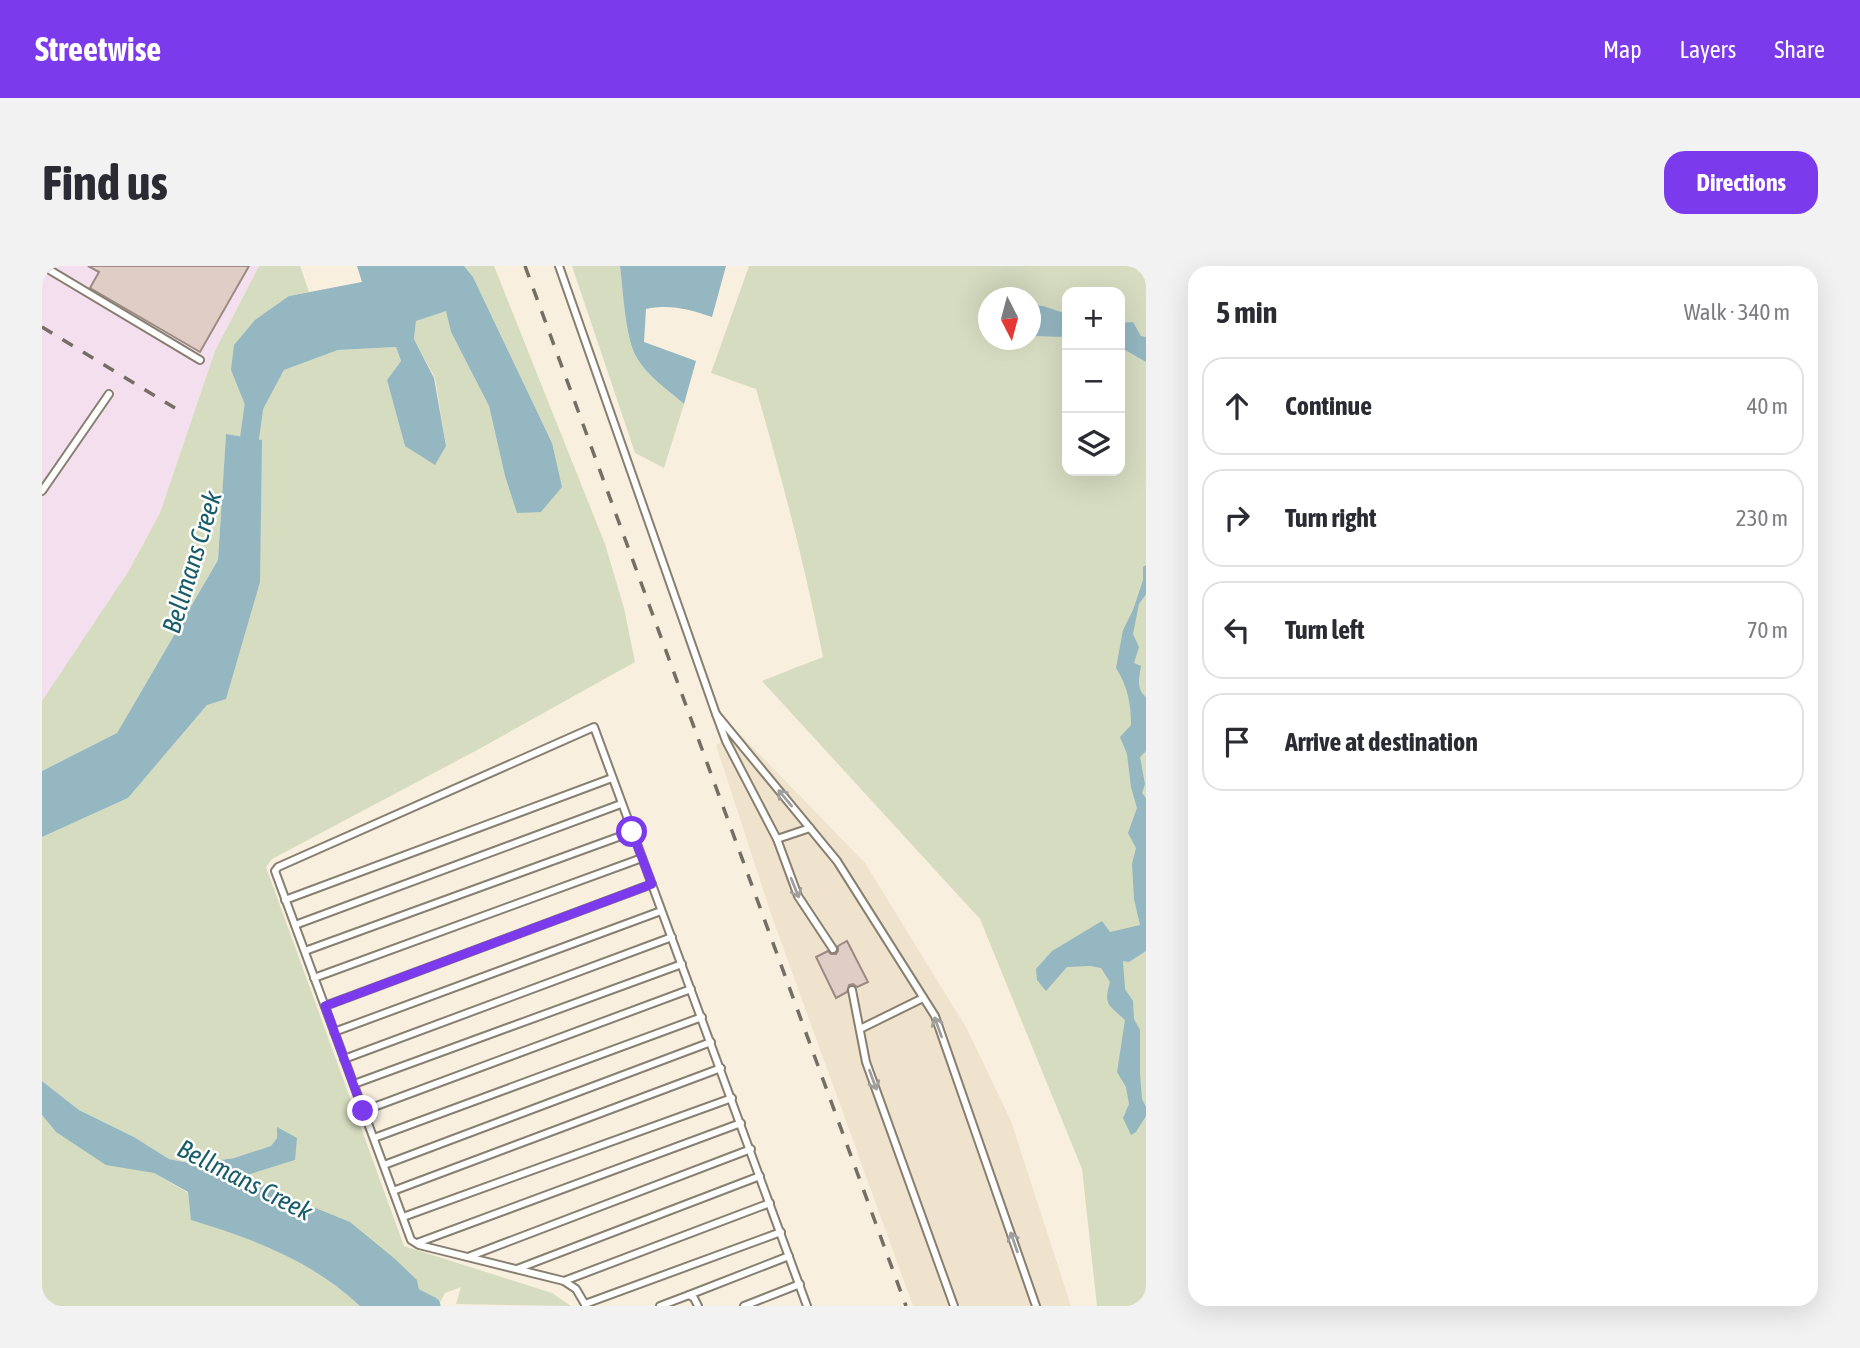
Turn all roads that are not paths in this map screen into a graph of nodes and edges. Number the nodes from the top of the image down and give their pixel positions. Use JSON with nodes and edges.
{"nodes":[{"id":1,"x":43,"y":266,"type":"edge"},
{"id":2,"x":559,"y":266,"type":"edge"},
{"id":3,"x":200,"y":360,"type":"dead end"},
{"id":4,"x":109,"y":394,"type":"dead end"},
{"id":5,"x":42,"y":491,"type":"edge"},
{"id":6,"x":716,"y":714,"type":"junction"},
{"id":7,"x":612,"y":778,"type":"junction"},
{"id":8,"x":621,"y":804,"type":"junction"},
{"id":9,"x":810,"y":828,"type":"junction"},
{"id":10,"x":632,"y":832,"type":"junction"},
{"id":11,"x":777,"y":839,"type":"junction"},
{"id":12,"x":642,"y":858,"type":"junction"},
{"id":13,"x":652,"y":884,"type":"junction"},
{"id":14,"x":285,"y":900,"type":"junction"},
{"id":15,"x":661,"y":911,"type":"junction"},
{"id":16,"x":295,"y":925,"type":"junction"},
{"id":17,"x":671,"y":937,"type":"junction"},
{"id":18,"x":833,"y":948,"type":"dead end"},
{"id":19,"x":304,"y":951,"type":"junction"},
{"id":20,"x":682,"y":964,"type":"junction"},
{"id":21,"x":314,"y":978,"type":"junction"},
{"id":22,"x":691,"y":989,"type":"junction"},
{"id":23,"x":852,"y":989,"type":"dead end"},
{"id":24,"x":923,"y":998,"type":"junction"},
{"id":25,"x":325,"y":1006,"type":"junction"},
{"id":26,"x":702,"y":1017,"type":"junction"},
{"id":27,"x":860,"y":1029,"type":"junction"},
{"id":28,"x":334,"y":1031,"type":"junction"},
{"id":29,"x":711,"y":1042,"type":"junction"},
{"id":30,"x":344,"y":1059,"type":"junction"},
{"id":31,"x":721,"y":1068,"type":"junction"},
{"id":32,"x":354,"y":1084,"type":"junction"},
{"id":33,"x":732,"y":1098,"type":"junction"},
{"id":34,"x":363,"y":1111,"type":"junction"},
{"id":35,"x":741,"y":1123,"type":"junction"},
{"id":36,"x":374,"y":1138,"type":"junction"},
{"id":37,"x":751,"y":1149,"type":"junction"},
{"id":38,"x":384,"y":1165,"type":"junction"},
{"id":39,"x":761,"y":1177,"type":"junction"},
{"id":40,"x":393,"y":1191,"type":"junction"},
{"id":41,"x":770,"y":1203,"type":"junction"},
{"id":42,"x":403,"y":1217,"type":"junction"},
{"id":43,"x":780,"y":1232,"type":"junction"},
{"id":44,"x":417,"y":1243,"type":"junction"},
{"id":45,"x":789,"y":1256,"type":"junction"},
{"id":46,"x":468,"y":1257,"type":"junction"},
{"id":47,"x":517,"y":1269,"type":"junction"},
{"id":48,"x":564,"y":1281,"type":"junction"},
{"id":49,"x":800,"y":1284,"type":"junction"},
{"id":50,"x":689,"y":1295,"type":"junction"},
{"id":51,"x":585,"y":1305,"type":"edge"},
{"id":52,"x":660,"y":1306,"type":"edge"},
{"id":53,"x":698,"y":1306,"type":"edge"},
{"id":54,"x":744,"y":1306,"type":"edge"},
{"id":55,"x":807,"y":1306,"type":"edge"},
{"id":56,"x":954,"y":1306,"type":"edge"},
{"id":57,"x":1036,"y":1306,"type":"edge"}],
"edges":[{"from":1,"to":3,"type":"lane"},
{"from":2,"to":6,"type":"lane"},
{"from":4,"to":5,"type":"lane"},
{"from":9,"to":6,"type":"lane","one_way":true},
{"from":6,"to":11,"type":"lane"},
{"from":7,"to":8,"type":"lane"},
{"from":7,"to":14,"type":"lane"},
{"from":7,"to":14,"type":"lane"},
{"from":8,"to":10,"type":"lane"},
{"from":8,"to":16,"type":"lane"},
{"from":9,"to":11,"type":"lane"},
{"from":9,"to":24,"type":"lane"},
{"from":10,"to":12,"type":"lane"},
{"from":10,"to":19,"type":"lane"},
{"from":11,"to":18,"type":"lane","one_way":true},
{"from":12,"to":13,"type":"lane"},
{"from":12,"to":21,"type":"lane"},
{"from":13,"to":15,"type":"lane"},
{"from":13,"to":25,"type":"lane"},
{"from":14,"to":16,"type":"lane"},
{"from":15,"to":17,"type":"lane"},
{"from":15,"to":28,"type":"lane"},
{"from":16,"to":19,"type":"lane"},
{"from":17,"to":20,"type":"lane"},
{"from":17,"to":30,"type":"lane"},
{"from":19,"to":21,"type":"lane"},
{"from":20,"to":22,"type":"lane"},
{"from":20,"to":32,"type":"lane"},
{"from":21,"to":25,"type":"lane"},
{"from":22,"to":26,"type":"lane"},
{"from":22,"to":34,"type":"lane"},
{"from":23,"to":27,"type":"lane"},
{"from":24,"to":27,"type":"lane"},
{"from":57,"to":24,"type":"lane","one_way":true},
{"from":25,"to":28,"type":"lane"},
{"from":26,"to":29,"type":"lane"},
{"from":26,"to":36,"type":"lane"},
{"from":27,"to":56,"type":"lane","one_way":true},
{"from":28,"to":30,"type":"lane"},
{"from":29,"to":31,"type":"lane"},
{"from":29,"to":38,"type":"lane"},
{"from":30,"to":32,"type":"lane"},
{"from":31,"to":33,"type":"lane"},
{"from":31,"to":40,"type":"lane"},
{"from":32,"to":34,"type":"lane"},
{"from":33,"to":35,"type":"lane"},
{"from":33,"to":42,"type":"lane"},
{"from":34,"to":36,"type":"lane"},
{"from":35,"to":37,"type":"lane"},
{"from":35,"to":44,"type":"lane"},
{"from":36,"to":38,"type":"lane"},
{"from":37,"to":39,"type":"lane"},
{"from":37,"to":46,"type":"lane"},
{"from":38,"to":40,"type":"lane"},
{"from":39,"to":41,"type":"lane"},
{"from":39,"to":47,"type":"lane"},
{"from":40,"to":42,"type":"lane"},
{"from":41,"to":43,"type":"lane"},
{"from":41,"to":48,"type":"lane"},
{"from":42,"to":44,"type":"lane"},
{"from":43,"to":45,"type":"lane"},
{"from":43,"to":51,"type":"lane"},
{"from":44,"to":46,"type":"lane"},
{"from":45,"to":49,"type":"lane"},
{"from":45,"to":50,"type":"lane"},
{"from":46,"to":47,"type":"lane"},
{"from":47,"to":48,"type":"lane"},
{"from":48,"to":51,"type":"lane"},
{"from":49,"to":54,"type":"lane"},
{"from":49,"to":55,"type":"lane"},
{"from":50,"to":52,"type":"lane"},
{"from":50,"to":53,"type":"lane"}]}
